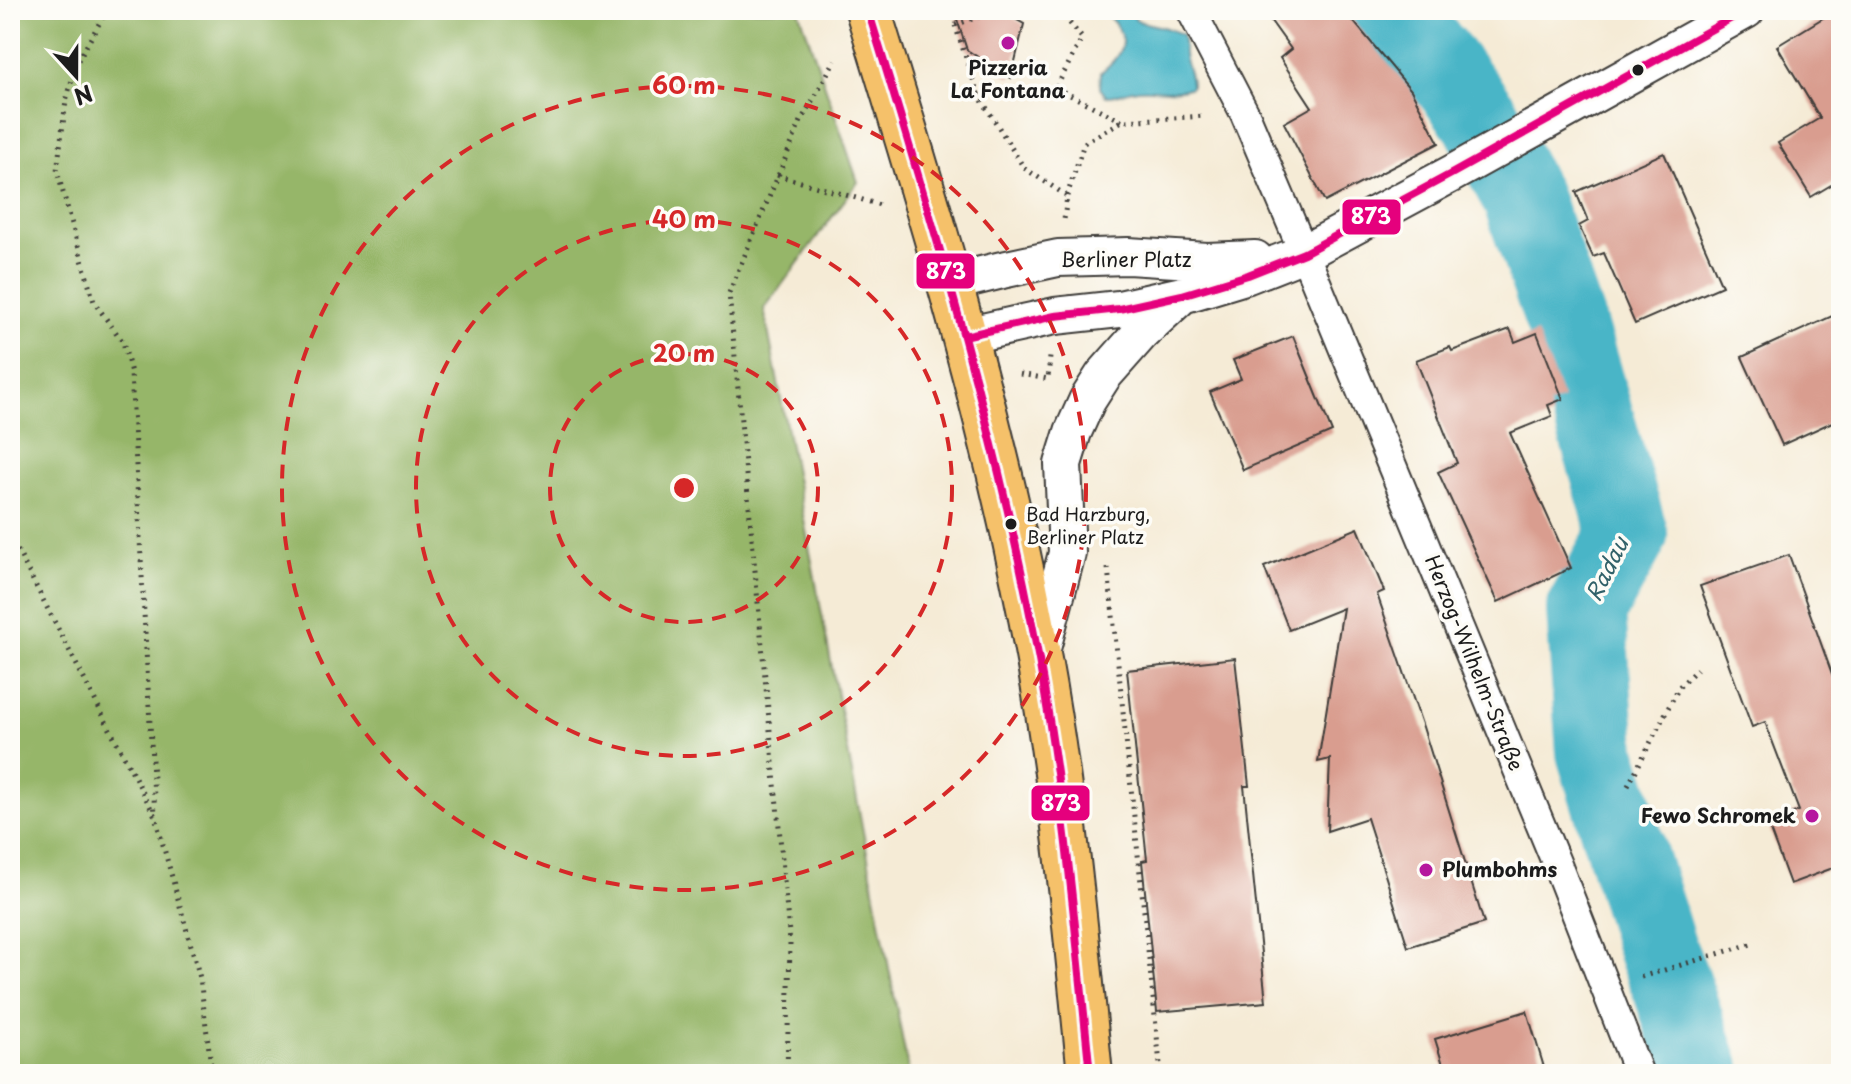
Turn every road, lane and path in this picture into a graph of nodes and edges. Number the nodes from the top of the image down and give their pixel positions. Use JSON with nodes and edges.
{"nodes":[{"id":1,"x":107,"y":10,"type":"edge"},
{"id":2,"x":868,"y":10,"type":"edge"},
{"id":3,"x":950,"y":10,"type":"edge"},
{"id":4,"x":998,"y":10,"type":"edge"},
{"id":5,"x":1059,"y":10,"type":"edge"},
{"id":6,"x":1191,"y":10,"type":"edge"},
{"id":7,"x":1746,"y":10,"type":"edge"},
{"id":8,"x":955,"y":25,"type":"junction"},
{"id":9,"x":840,"y":52,"type":"dead end"},
{"id":10,"x":1056,"y":88,"type":"junction"},
{"id":11,"x":978,"y":94,"type":"junction"},
{"id":12,"x":1245,"y":114,"type":"junction"},
{"id":13,"x":1122,"y":121,"type":"junction"},
{"id":14,"x":777,"y":175,"type":"junction"},
{"id":15,"x":1067,"y":196,"type":"junction"},
{"id":16,"x":931,"y":221,"type":"junction"},
{"id":17,"x":1304,"y":253,"type":"junction"},
{"id":18,"x":1058,"y":258,"type":"junction"},
{"id":19,"x":949,"y":283,"type":"junction"},
{"id":20,"x":1182,"y":295,"type":"junction"},
{"id":21,"x":1055,"y":316,"type":"junction"},
{"id":22,"x":968,"y":351,"type":"junction"},
{"id":23,"x":10,"y":536,"type":"edge"},
{"id":24,"x":1107,"y":554,"type":"dead end"},
{"id":25,"x":1039,"y":661,"type":"junction"},
{"id":26,"x":1697,"y":669,"type":"dead end"},
{"id":27,"x":1628,"y":786,"type":"dead end"},
{"id":28,"x":155,"y":816,"type":"junction"},
{"id":29,"x":1751,"y":944,"type":"dead end"},
{"id":30,"x":1641,"y":978,"type":"dead end"},
{"id":31,"x":212,"y":1074,"type":"edge"},
{"id":32,"x":787,"y":1074,"type":"edge"},
{"id":33,"x":1090,"y":1074,"type":"edge"},
{"id":34,"x":1161,"y":1074,"type":"edge"},
{"id":35,"x":1639,"y":1074,"type":"edge"}],
"edges":[{"from":1,"to":28,"type":"path"},
{"from":2,"to":16,"type":"main road"},
{"from":3,"to":8,"type":"path"},
{"from":4,"to":8,"type":"path"},
{"from":5,"to":10,"type":"path"},
{"from":6,"to":12,"type":"street"},
{"from":7,"to":17,"type":"street"},
{"from":8,"to":11,"type":"path"},
{"from":9,"to":14,"type":"path"},
{"from":10,"to":11,"type":"path"},
{"from":10,"to":13,"type":"path"},
{"from":11,"to":15,"type":"path"},
{"from":12,"to":13,"type":"path"},
{"from":12,"to":17,"type":"street"},
{"from":13,"to":15,"type":"path"},
{"from":14,"to":16,"type":"path"},
{"from":14,"to":32,"type":"path"},
{"from":15,"to":18,"type":"path"},
{"from":16,"to":19,"type":"main road"},
{"from":17,"to":18,"type":"street","name":"Berliner Platz"},
{"from":17,"to":20,"type":"street","name":"Berliner Platz"},
{"from":17,"to":35,"type":"street","name":"Herzog-Wilhelm-Straße"},
{"from":18,"to":19,"type":"street","name":"Berliner Platz"},
{"from":19,"to":22,"type":"main road"},
{"from":20,"to":21,"type":"street","name":"Berliner Platz"},
{"from":20,"to":25,"type":"street","name":"Berliner Platz"},
{"from":21,"to":22,"type":"street","name":"Berliner Platz"},
{"from":21,"to":22,"type":"path"},
{"from":22,"to":25,"type":"main road"},
{"from":23,"to":28,"type":"path"},
{"from":24,"to":34,"type":"path"},
{"from":25,"to":33,"type":"main road"},
{"from":26,"to":27,"type":"path"},
{"from":28,"to":31,"type":"path"},
{"from":29,"to":30,"type":"path"}]}
